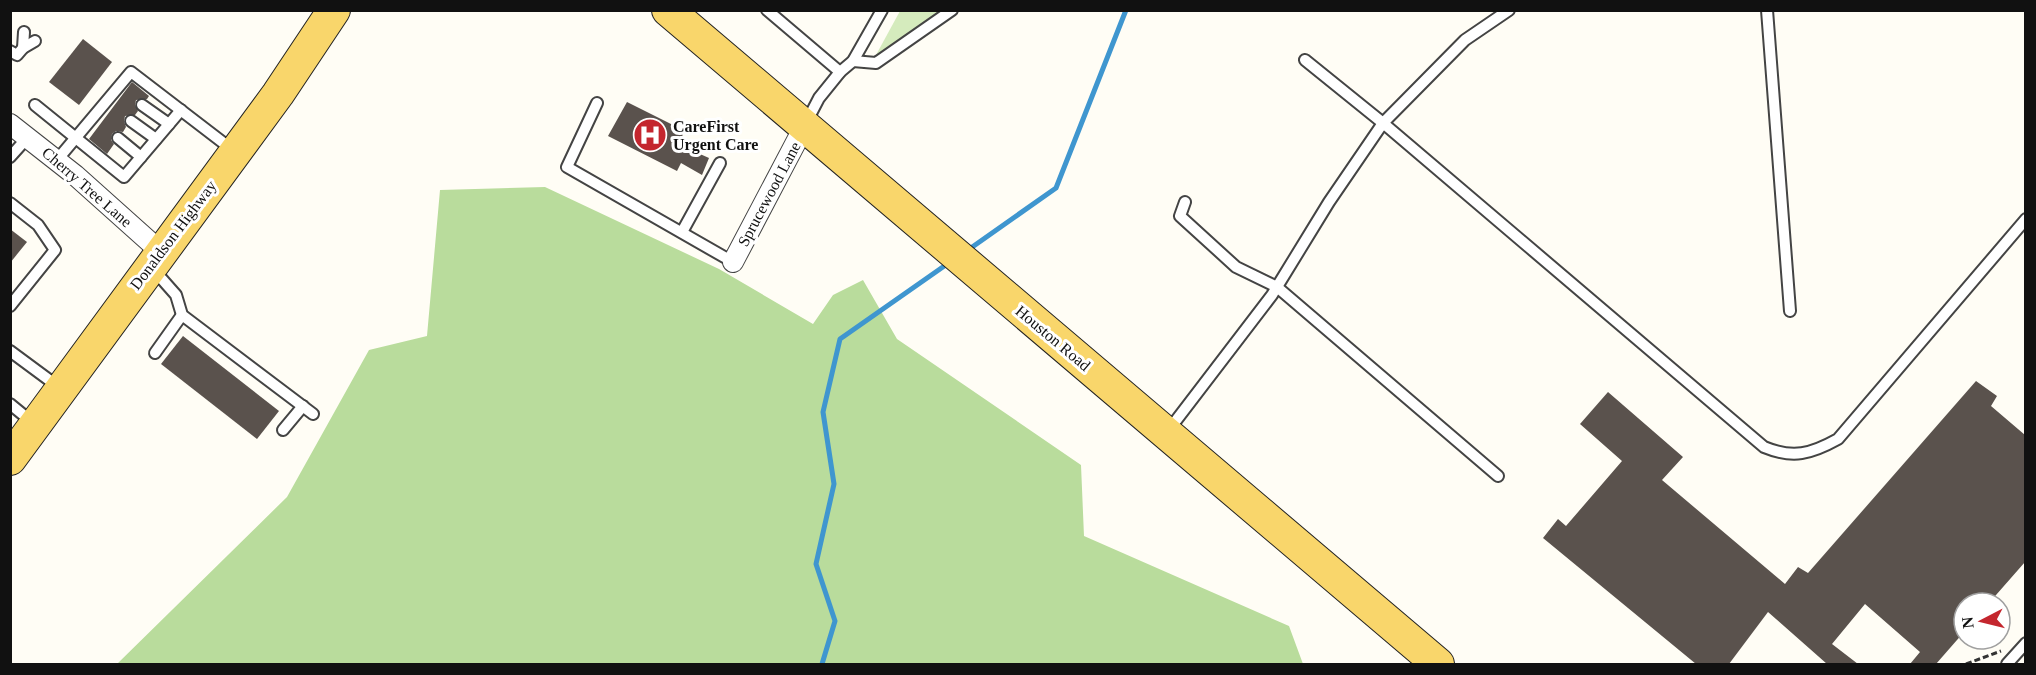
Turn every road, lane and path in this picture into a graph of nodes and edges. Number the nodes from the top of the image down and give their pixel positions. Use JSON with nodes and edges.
{"nodes":[{"id":1,"x":334,"y":10,"type":"edge"},
{"id":2,"x":668,"y":10,"type":"edge"},
{"id":3,"x":767,"y":10,"type":"edge"},
{"id":4,"x":882,"y":10,"type":"edge"},
{"id":5,"x":952,"y":10,"type":"edge"},
{"id":6,"x":1509,"y":10,"type":"edge"},
{"id":7,"x":1767,"y":10,"type":"edge"},
{"id":8,"x":24,"y":32,"type":"dead end"},
{"id":9,"x":36,"y":41,"type":"dead end"},
{"id":10,"x":22,"y":48,"type":"junction"},
{"id":11,"x":10,"y":51,"type":"edge"},
{"id":12,"x":1305,"y":60,"type":"dead end"},
{"id":13,"x":854,"y":61,"type":"junction"},
{"id":14,"x":840,"y":72,"type":"junction"},
{"id":15,"x":597,"y":103,"type":"dead end"},
{"id":16,"x":35,"y":105,"type":"dead end"},
{"id":17,"x":142,"y":105,"type":"dead end"},
{"id":18,"x":181,"y":110,"type":"junction"},
{"id":19,"x":131,"y":121,"type":"dead end"},
{"id":20,"x":1383,"y":123,"type":"junction"},
{"id":21,"x":10,"y":124,"type":"edge"},
{"id":22,"x":169,"y":124,"type":"junction"},
{"id":23,"x":804,"y":127,"type":"junction"},
{"id":24,"x":28,"y":137,"type":"junction"},
{"id":25,"x":118,"y":138,"type":"dead end"},
{"id":26,"x":75,"y":139,"type":"junction"},
{"id":27,"x":156,"y":139,"type":"junction"},
{"id":28,"x":235,"y":152,"type":"junction"},
{"id":29,"x":10,"y":157,"type":"edge"},
{"id":30,"x":141,"y":157,"type":"junction"},
{"id":31,"x":57,"y":160,"type":"junction"},
{"id":32,"x":720,"y":163,"type":"dead end"},
{"id":33,"x":1185,"y":202,"type":"dead end"},
{"id":34,"x":10,"y":203,"type":"edge"},
{"id":35,"x":2025,"y":219,"type":"edge"},
{"id":36,"x":682,"y":232,"type":"junction"},
{"id":37,"x":156,"y":259,"type":"junction"},
{"id":38,"x":733,"y":262,"type":"joint"},
{"id":39,"x":1277,"y":286,"type":"junction"},
{"id":40,"x":10,"y":306,"type":"edge"},
{"id":41,"x":1790,"y":311,"type":"dead end"},
{"id":42,"x":182,"y":315,"type":"junction"},
{"id":43,"x":10,"y":351,"type":"edge"},
{"id":44,"x":155,"y":353,"type":"dead end"},
{"id":45,"x":61,"y":388,"type":"junction"},
{"id":46,"x":10,"y":404,"type":"edge"},
{"id":47,"x":303,"y":406,"type":"junction"},
{"id":48,"x":313,"y":414,"type":"dead end"},
{"id":49,"x":35,"y":424,"type":"junction"},
{"id":50,"x":283,"y":430,"type":"dead end"},
{"id":51,"x":1166,"y":433,"type":"junction"},
{"id":52,"x":10,"y":459,"type":"edge"},
{"id":53,"x":1498,"y":476,"type":"dead end"},
{"id":54,"x":2025,"y":643,"type":"edge"},
{"id":55,"x":2016,"y":653,"type":"junction"},
{"id":56,"x":1438,"y":664,"type":"edge"},
{"id":57,"x":1966,"y":664,"type":"edge"},
{"id":58,"x":2007,"y":664,"type":"edge"}],
"edges":[{"from":1,"to":28,"type":"main road","name":"Donaldson Highway"},
{"from":2,"to":23,"type":"main road","name":"Houston Road"},
{"from":3,"to":14,"type":"lane"},
{"from":4,"to":13,"type":"lane"},
{"from":5,"to":13,"type":"lane"},
{"from":6,"to":20,"type":"lane"},
{"from":7,"to":41,"type":"lane"},
{"from":8,"to":10,"type":"lane"},
{"from":9,"to":10,"type":"lane"},
{"from":10,"to":11,"type":"lane"},
{"from":12,"to":20,"type":"lane"},
{"from":13,"to":14,"type":"lane"},
{"from":14,"to":23,"type":"lane"},
{"from":15,"to":36,"type":"lane"},
{"from":16,"to":26,"type":"lane"},
{"from":17,"to":22,"type":"lane"},
{"from":18,"to":22,"type":"lane"},
{"from":18,"to":26,"type":"lane"},
{"from":18,"to":28,"type":"lane"},
{"from":19,"to":27,"type":"lane"},
{"from":20,"to":35,"type":"lane"},
{"from":20,"to":39,"type":"lane"},
{"from":21,"to":24,"type":"street","name":"Cherry Tree Lane"},
{"from":22,"to":27,"type":"lane"},
{"from":23,"to":38,"type":"street","name":"Sprucewood Lane"},
{"from":23,"to":51,"type":"main road","name":"Houston Road"},
{"from":24,"to":29,"type":"lane"},
{"from":24,"to":31,"type":"street","name":"Cherry Tree Lane"},
{"from":25,"to":30,"type":"lane"},
{"from":26,"to":30,"type":"lane"},
{"from":26,"to":31,"type":"lane"},
{"from":27,"to":30,"type":"lane"},
{"from":28,"to":37,"type":"main road","name":"Donaldson Highway"},
{"from":31,"to":37,"type":"street","name":"Cherry Tree Lane"},
{"from":32,"to":36,"type":"lane"},
{"from":33,"to":39,"type":"lane"},
{"from":34,"to":40,"type":"lane"},
{"from":36,"to":38,"type":"lane"},
{"from":37,"to":42,"type":"lane"},
{"from":37,"to":45,"type":"main road","name":"Donaldson Highway"},
{"from":39,"to":51,"type":"lane"},
{"from":39,"to":53,"type":"lane"},
{"from":42,"to":44,"type":"lane"},
{"from":42,"to":47,"type":"lane"},
{"from":43,"to":45,"type":"lane"},
{"from":45,"to":49,"type":"main road","name":"Donaldson Highway"},
{"from":46,"to":49,"type":"lane"},
{"from":47,"to":48,"type":"lane"},
{"from":47,"to":50,"type":"lane"},
{"from":49,"to":52,"type":"main road","name":"Donaldson Highway"},
{"from":51,"to":56,"type":"main road","name":"Houston Road"},
{"from":54,"to":55,"type":"lane"},
{"from":55,"to":57,"type":"path"},
{"from":55,"to":58,"type":"lane"}]}
